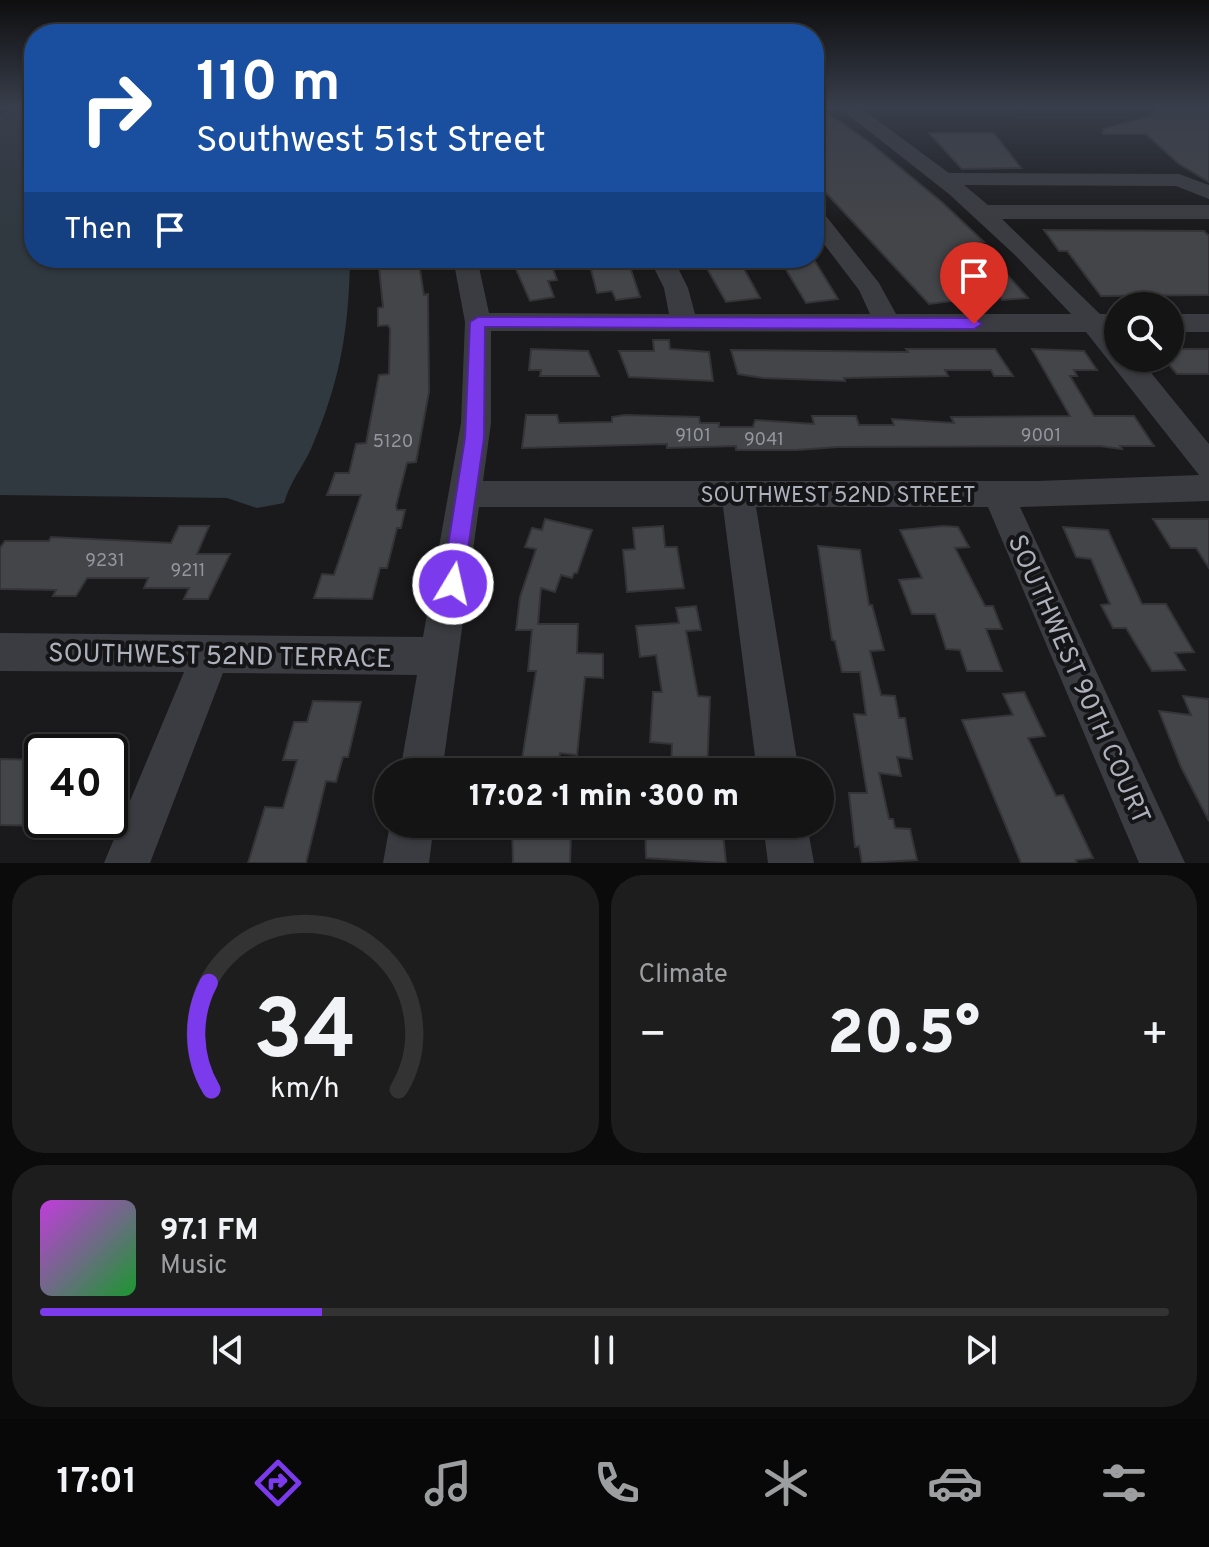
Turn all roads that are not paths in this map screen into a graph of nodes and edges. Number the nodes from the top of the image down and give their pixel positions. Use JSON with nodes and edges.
{"nodes":[{"id":1,"x":902,"y":146,"type":"edge"},
{"id":2,"x":947,"y":179,"type":"junction"},
{"id":3,"x":1209,"y":194,"type":"edge"},
{"id":4,"x":965,"y":195,"type":"junction"},
{"id":5,"x":985,"y":212,"type":"junction"},
{"id":6,"x":1209,"y":212,"type":"edge"},
{"id":7,"x":824,"y":229,"type":"edge"},
{"id":8,"x":467,"y":268,"type":"edge"},
{"id":9,"x":666,"y":268,"type":"edge"},
{"id":10,"x":1104,"y":321,"type":"edge"},
{"id":11,"x":478,"y":322,"type":"junction"},
{"id":12,"x":684,"y":323,"type":"junction"},
{"id":13,"x":1104,"y":323,"type":"edge"},
{"id":14,"x":1184,"y":323,"type":"edge"},
{"id":15,"x":1209,"y":323,"type":"edge"},
{"id":16,"x":888,"y":324,"type":"junction"},
{"id":17,"x":1135,"y":372,"type":"edge"},
{"id":18,"x":1209,"y":466,"type":"edge"},
{"id":19,"x":1209,"y":488,"type":"edge"},
{"id":20,"x":466,"y":494,"type":"junction"},
{"id":21,"x":738,"y":494,"type":"junction"},
{"id":22,"x":998,"y":494,"type":"junction"},
{"id":23,"x":0,"y":652,"type":"edge"},
{"id":24,"x":211,"y":655,"type":"junction"},
{"id":25,"x":441,"y":656,"type":"junction"},
{"id":26,"x":423,"y":758,"type":"edge"},
{"id":27,"x":776,"y":758,"type":"edge"},
{"id":28,"x":410,"y":838,"type":"edge"},
{"id":29,"x":787,"y":838,"type":"edge"},
{"id":30,"x":127,"y":863,"type":"edge"},
{"id":31,"x":406,"y":863,"type":"edge"},
{"id":32,"x":791,"y":863,"type":"edge"},
{"id":33,"x":1162,"y":863,"type":"edge"}],
"edges":[{"from":1,"to":2,"type":"street"},
{"from":2,"to":3,"type":"street"},
{"from":2,"to":4,"type":"street"},
{"from":3,"to":4,"type":"street"},
{"from":4,"to":5,"type":"street"},
{"from":5,"to":6,"type":"street"},
{"from":5,"to":10,"type":"street"},
{"from":7,"to":16,"type":"street"},
{"from":8,"to":11,"type":"street"},
{"from":9,"to":12,"type":"street"},
{"from":11,"to":12,"type":"street"},
{"from":11,"to":20,"type":"street"},
{"from":12,"to":16,"type":"street"},
{"from":13,"to":16,"type":"street"},
{"from":14,"to":15,"type":"street"},
{"from":17,"to":18,"type":"street"},
{"from":19,"to":22,"type":"street","name":"SOUTHWEST 52ND STREET"},
{"from":20,"to":21,"type":"street","name":"SOUTHWEST 52ND STREET"},
{"from":20,"to":25,"type":"street"},
{"from":21,"to":22,"type":"street","name":"SOUTHWEST 52ND STREET"},
{"from":21,"to":27,"type":"street"},
{"from":22,"to":33,"type":"street","name":"SOUTHWEST 90TH COURT"},
{"from":23,"to":24,"type":"street","name":"SOUTHWEST 52ND TERRACE"},
{"from":24,"to":25,"type":"street","name":"SOUTHWEST 52ND TERRACE"},
{"from":24,"to":30,"type":"street"},
{"from":25,"to":26,"type":"street"},
{"from":28,"to":31,"type":"street"},
{"from":29,"to":32,"type":"street"}]}
